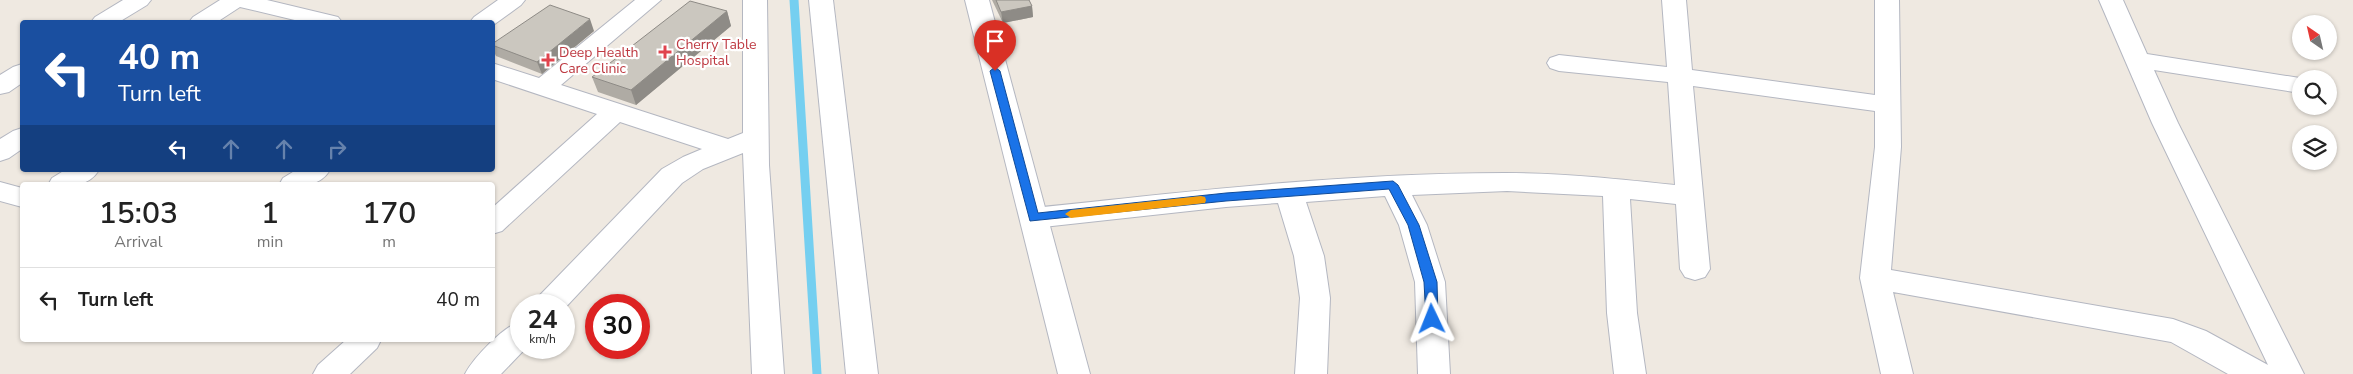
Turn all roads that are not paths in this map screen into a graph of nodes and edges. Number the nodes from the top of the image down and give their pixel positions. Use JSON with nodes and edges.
{"nodes":[{"id":1,"x":237,"y":0,"type":"edge"},
{"id":2,"x":513,"y":0,"type":"edge"},
{"id":3,"x":649,"y":0,"type":"edge"},
{"id":4,"x":755,"y":0,"type":"edge"},
{"id":5,"x":822,"y":0,"type":"edge"},
{"id":6,"x":977,"y":0,"type":"edge"},
{"id":7,"x":1674,"y":0,"type":"edge"},
{"id":8,"x":1887,"y":0,"type":"edge"},
{"id":9,"x":2111,"y":0,"type":"edge"},
{"id":10,"x":136,"y":1,"type":"edge"},
{"id":11,"x":106,"y":20,"type":"edge"},
{"id":12,"x":204,"y":20,"type":"edge"},
{"id":13,"x":315,"y":20,"type":"edge"},
{"id":14,"x":485,"y":20,"type":"edge"},
{"id":15,"x":2138,"y":60,"type":"junction"},
{"id":16,"x":1559,"y":63,"type":"dead end"},
{"id":17,"x":495,"y":72,"type":"edge"},
{"id":18,"x":20,"y":73,"type":"edge"},
{"id":19,"x":1680,"y":76,"type":"junction"},
{"id":20,"x":2292,"y":84,"type":"edge"},
{"id":21,"x":0,"y":86,"type":"edge"},
{"id":22,"x":542,"y":88,"type":"junction"},
{"id":23,"x":1888,"y":105,"type":"junction"},
{"id":24,"x":616,"y":111,"type":"junction"},
{"id":25,"x":756,"y":137,"type":"junction"},
{"id":26,"x":20,"y":138,"type":"edge"},
{"id":27,"x":728,"y":148,"type":"junction"},
{"id":28,"x":0,"y":152,"type":"edge"},
{"id":29,"x":82,"y":172,"type":"edge"},
{"id":30,"x":313,"y":172,"type":"edge"},
{"id":31,"x":67,"y":182,"type":"edge"},
{"id":32,"x":298,"y":182,"type":"edge"},
{"id":33,"x":1393,"y":185,"type":"junction"},
{"id":34,"x":1616,"y":188,"type":"junction"},
{"id":35,"x":0,"y":191,"type":"edge"},
{"id":36,"x":1289,"y":193,"type":"junction"},
{"id":37,"x":1689,"y":196,"type":"junction"},
{"id":38,"x":20,"y":197,"type":"edge"},
{"id":39,"x":1034,"y":218,"type":"junction"},
{"id":40,"x":495,"y":221,"type":"edge"},
{"id":41,"x":1695,"y":269,"type":"dead end"},
{"id":42,"x":1875,"y":278,"type":"junction"},
{"id":43,"x":560,"y":294,"type":"edge"},
{"id":44,"x":364,"y":342,"type":"edge"},
{"id":45,"x":510,"y":344,"type":"edge"},
{"id":46,"x":329,"y":374,"type":"edge"},
{"id":47,"x":480,"y":374,"type":"edge"},
{"id":48,"x":768,"y":374,"type":"edge"},
{"id":49,"x":862,"y":374,"type":"edge"},
{"id":50,"x":1074,"y":374,"type":"edge"},
{"id":51,"x":1310,"y":374,"type":"edge"},
{"id":52,"x":1434,"y":374,"type":"edge"},
{"id":53,"x":1630,"y":374,"type":"edge"},
{"id":54,"x":1897,"y":374,"type":"edge"},
{"id":55,"x":2257,"y":374,"type":"edge"},
{"id":56,"x":2288,"y":374,"type":"edge"}],
"edges":[{"from":1,"to":12,"type":"street"},
{"from":1,"to":13,"type":"street"},
{"from":2,"to":14,"type":"street"},
{"from":3,"to":22,"type":"street"},
{"from":4,"to":25,"type":"street"},
{"from":5,"to":49,"type":"street"},
{"from":6,"to":39,"type":"street"},
{"from":7,"to":19,"type":"street"},
{"from":8,"to":23,"type":"street"},
{"from":9,"to":15,"type":"street"},
{"from":10,"to":11,"type":"street"},
{"from":15,"to":20,"type":"street"},
{"from":15,"to":56,"type":"street"},
{"from":16,"to":19,"type":"street"},
{"from":17,"to":22,"type":"street"},
{"from":18,"to":21,"type":"street"},
{"from":19,"to":23,"type":"street"},
{"from":19,"to":37,"type":"street"},
{"from":22,"to":24,"type":"street"},
{"from":23,"to":42,"type":"street"},
{"from":24,"to":27,"type":"street"},
{"from":24,"to":40,"type":"street"},
{"from":25,"to":27,"type":"street"},
{"from":25,"to":48,"type":"street"},
{"from":26,"to":28,"type":"street"},
{"from":27,"to":43,"type":"street"},
{"from":29,"to":31,"type":"street"},
{"from":30,"to":32,"type":"street"},
{"from":33,"to":34,"type":"street"},
{"from":33,"to":36,"type":"street"},
{"from":33,"to":52,"type":"street"},
{"from":34,"to":37,"type":"street"},
{"from":34,"to":53,"type":"street"},
{"from":35,"to":38,"type":"street"},
{"from":36,"to":39,"type":"street"},
{"from":36,"to":51,"type":"street"},
{"from":37,"to":41,"type":"street"},
{"from":39,"to":50,"type":"street"},
{"from":42,"to":54,"type":"street"},
{"from":42,"to":55,"type":"street"},
{"from":44,"to":46,"type":"street"},
{"from":45,"to":47,"type":"street"}]}
